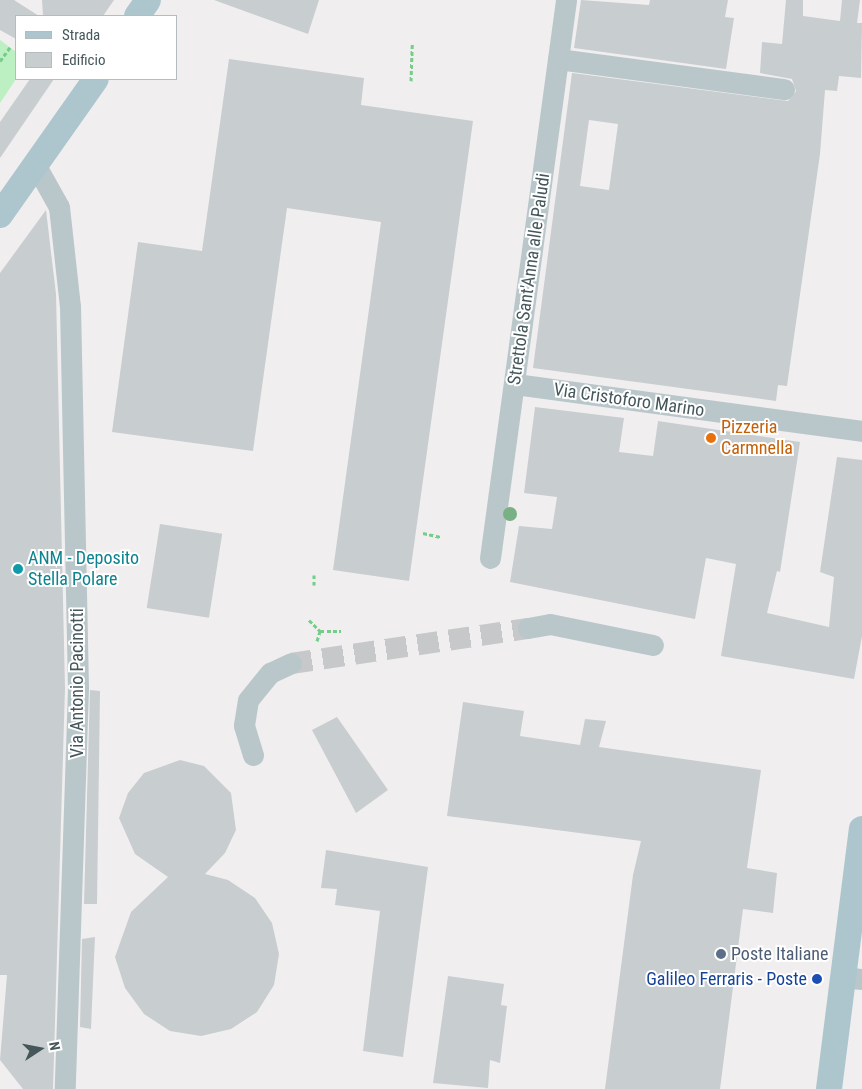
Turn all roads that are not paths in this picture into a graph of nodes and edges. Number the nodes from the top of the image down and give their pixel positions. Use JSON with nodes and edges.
{"nodes":[{"id":1,"x":148,"y":0,"type":"edge"},
{"id":2,"x":566,"y":0,"type":"edge"},
{"id":3,"x":138,"y":15,"type":"edge"},
{"id":4,"x":558,"y":59,"type":"junction"},
{"id":5,"x":95,"y":80,"type":"edge"},
{"id":6,"x":784,"y":89,"type":"dead end"},
{"id":7,"x":35,"y":164,"type":"junction"},
{"id":8,"x":0,"y":215,"type":"edge"},
{"id":9,"x":515,"y":384,"type":"junction"},
{"id":10,"x":862,"y":431,"type":"edge"},
{"id":11,"x":490,"y":558,"type":"dead end"},
{"id":12,"x":528,"y":628,"type":"tunnel mouth"},
{"id":13,"x":653,"y":644,"type":"dead end"},
{"id":14,"x":291,"y":664,"type":"tunnel mouth"},
{"id":15,"x":253,"y":755,"type":"dead end"},
{"id":16,"x":862,"y":829,"type":"edge"},
{"id":17,"x":856,"y":911,"type":"edge"},
{"id":18,"x":852,"y":978,"type":"edge"},
{"id":19,"x":65,"y":1089,"type":"edge"},
{"id":20,"x":829,"y":1089,"type":"edge"}],
"edges":[{"from":1,"to":3,"type":"main road"},
{"from":2,"to":4,"type":"street","name":"Strettola Sant'Anna alle Paludi"},
{"from":4,"to":6,"type":"street"},
{"from":4,"to":9,"type":"street","name":"Strettola Sant'Anna alle Paludi"},
{"from":5,"to":7,"type":"main road"},
{"from":7,"to":8,"type":"main road"},
{"from":7,"to":19,"type":"street","name":"Via Antonio Pacinotti"},
{"from":9,"to":10,"type":"street","name":"Via Cristoforo Marino"},
{"from":9,"to":11,"type":"street","name":"Strettola Sant'Anna alle Paludi"},
{"from":12,"to":13,"type":"street"},
{"from":14,"to":15,"type":"street"},
{"from":16,"to":17,"type":"main road"},
{"from":17,"to":18,"type":"main road"},
{"from":18,"to":20,"type":"main road"}]}
